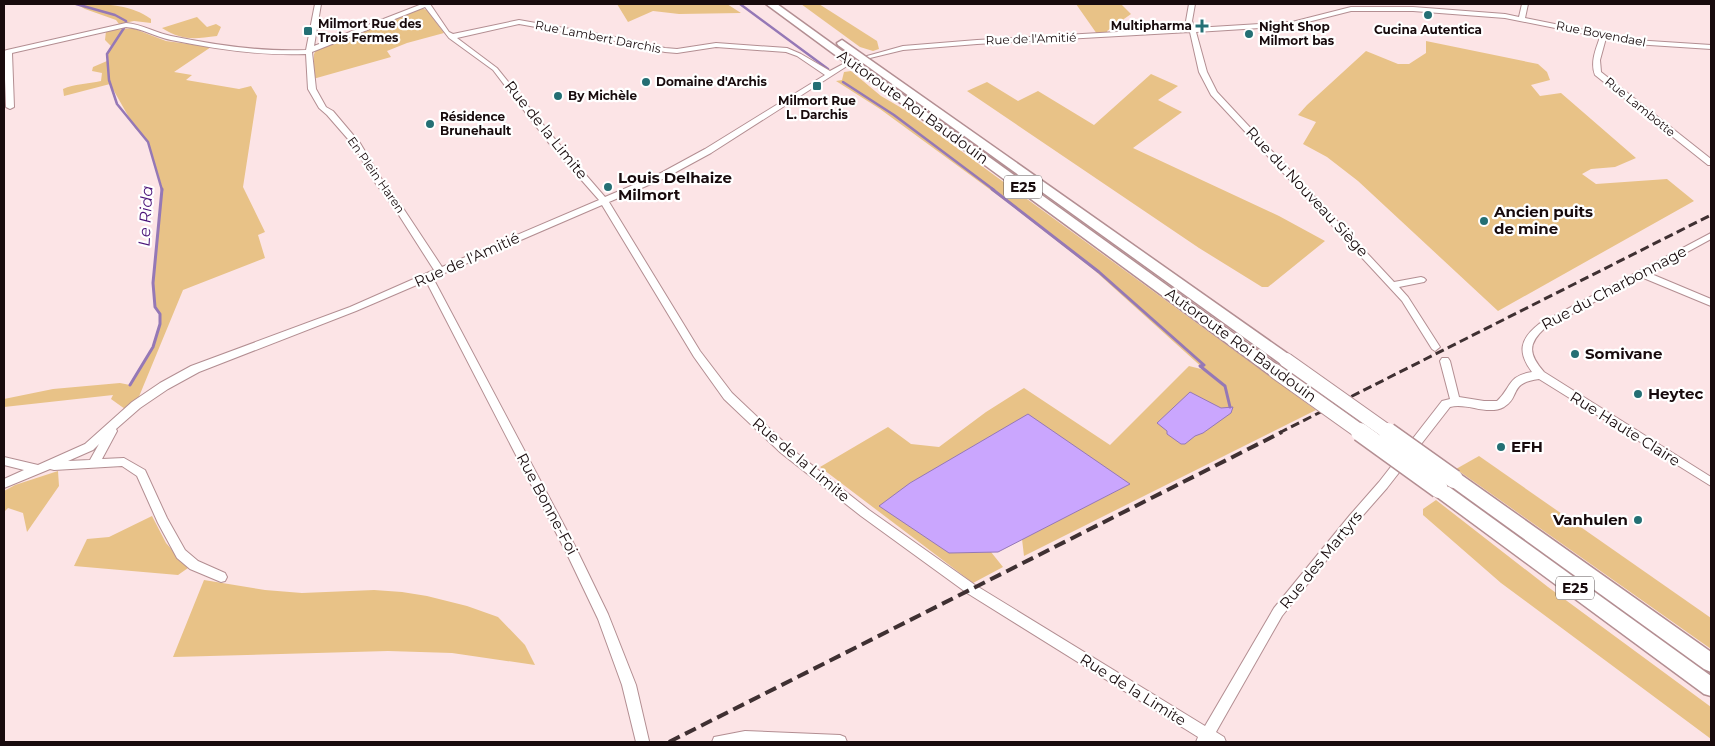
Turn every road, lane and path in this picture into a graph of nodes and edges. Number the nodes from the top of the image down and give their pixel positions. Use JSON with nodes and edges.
{"nodes":[{"id":1,"x":318,"y":4,"type":"edge"},
{"id":2,"x":426,"y":4,"type":"edge"},
{"id":3,"x":771,"y":4,"type":"edge"},
{"id":4,"x":787,"y":4,"type":"edge"},
{"id":5,"x":1192,"y":4,"type":"edge"},
{"id":6,"x":1525,"y":4,"type":"edge"},
{"id":7,"x":1348,"y":6,"type":"edge"},
{"id":8,"x":1522,"y":18,"type":"junction"},
{"id":9,"x":1193,"y":32,"type":"junction"},
{"id":10,"x":451,"y":36,"type":"junction"},
{"id":11,"x":1603,"y":37,"type":"junction"},
{"id":12,"x":1711,"y":46,"type":"edge"},
{"id":13,"x":309,"y":51,"type":"junction"},
{"id":14,"x":7,"y":52,"type":"edge"},
{"id":15,"x":870,"y":56,"type":"dead end"},
{"id":16,"x":845,"y":65,"type":"dead end"},
{"id":17,"x":829,"y":74,"type":"junction"},
{"id":18,"x":10,"y":107,"type":"dead end"},
{"id":19,"x":1711,"y":163,"type":"edge"},
{"id":20,"x":604,"y":201,"type":"junction"},
{"id":21,"x":1711,"y":236,"type":"edge"},
{"id":22,"x":440,"y":272,"type":"junction"},
{"id":23,"x":1640,"y":273,"type":"junction"},
{"id":24,"x":428,"y":277,"type":"junction"},
{"id":25,"x":1421,"y":280,"type":"dead end"},
{"id":26,"x":1393,"y":285,"type":"junction"},
{"id":27,"x":1711,"y":302,"type":"edge"},
{"id":28,"x":1435,"y":346,"type":"dead end"},
{"id":29,"x":1445,"y":361,"type":"dead end"},
{"id":30,"x":1281,"y":365,"type":"junction"},
{"id":31,"x":1540,"y":375,"type":"junction"},
{"id":32,"x":1455,"y":400,"type":"junction"},
{"id":33,"x":114,"y":426,"type":"junction"},
{"id":34,"x":4,"y":461,"type":"edge"},
{"id":35,"x":94,"y":463,"type":"junction"},
{"id":36,"x":39,"y":470,"type":"junction"},
{"id":37,"x":1711,"y":482,"type":"edge"},
{"id":38,"x":4,"y":484,"type":"edge"},
{"id":39,"x":1447,"y":484,"type":"junction"},
{"id":40,"x":221,"y":577,"type":"dead end"},
{"id":41,"x":1711,"y":662,"type":"edge"},
{"id":42,"x":1711,"y":687,"type":"edge"},
{"id":43,"x":1210,"y":740,"type":"edge"},
{"id":44,"x":642,"y":741,"type":"dead end"},
{"id":45,"x":719,"y":742,"type":"edge"},
{"id":46,"x":840,"y":742,"type":"edge"}],
"edges":[{"from":1,"to":13,"type":"street","name":"En Plein Haren"},
{"from":2,"to":10,"type":"street","name":"Rue de la Limite"},
{"from":2,"to":13,"type":"street"},
{"from":3,"to":30,"type":"highway","name":"Autoroute Roi Baudouin","number":"E25"},
{"from":4,"to":30,"type":"highway","name":"Autoroute Roi Baudouin","number":"E25"},
{"from":5,"to":9,"type":"street","name":"Rue du Nouveau Siège"},
{"from":6,"to":8,"type":"street"},
{"from":7,"to":8,"type":"street","name":"Rue Bovendael"},
{"from":7,"to":9,"type":"street","name":"Rue de l'Amitié"},
{"from":8,"to":11,"type":"street","name":"Rue Bovendael"},
{"from":9,"to":15,"type":"street","name":"Rue de l'Amitié"},
{"from":9,"to":26,"type":"street","name":"Rue du Nouveau Siège"},
{"from":10,"to":17,"type":"street","name":"Rue Lambert Darchis"},
{"from":10,"to":20,"type":"street","name":"Rue de la Limite"},
{"from":11,"to":12,"type":"street","name":"Rue Bovendael"},
{"from":11,"to":19,"type":"street","name":"Rue Lambotte"},
{"from":13,"to":14,"type":"street"},
{"from":13,"to":22,"type":"street","name":"En Plein Haren"},
{"from":14,"to":18,"type":"street"},
{"from":16,"to":17,"type":"street","name":"Rue de l'Amitié"},
{"from":17,"to":20,"type":"street","name":"Rue de l'Amitié"},
{"from":20,"to":22,"type":"street","name":"Rue de l'Amitié"},
{"from":20,"to":43,"type":"street","name":"Rue de la Limite"},
{"from":21,"to":23,"type":"street","name":"Rue du Charbonnage"},
{"from":22,"to":24,"type":"street","name":"Rue de l'Amitié"},
{"from":23,"to":27,"type":"street"},
{"from":23,"to":31,"type":"street","name":"Rue du Charbonnage"},
{"from":24,"to":33,"type":"street","name":"Rue de l'Amitié"},
{"from":24,"to":44,"type":"street","name":"Rue Bonne-Foi"},
{"from":25,"to":26,"type":"street"},
{"from":26,"to":28,"type":"street","name":"Rue du Nouveau Siège"},
{"from":29,"to":32,"type":"street"},
{"from":30,"to":39,"type":"highway","name":"Autoroute Roi Baudouin","number":"E25","bridge":true},
{"from":31,"to":32,"type":"street"},
{"from":31,"to":37,"type":"street","name":"Rue Haute Claire"},
{"from":32,"to":43,"type":"street","name":"Rue des Martyrs"},
{"from":33,"to":35,"type":"street"},
{"from":33,"to":36,"type":"street","name":"Rue de l'Amitié"},
{"from":34,"to":36,"type":"street"},
{"from":35,"to":36,"type":"street"},
{"from":35,"to":40,"type":"street"},
{"from":36,"to":38,"type":"street"},
{"from":39,"to":41,"type":"highway","name":"Autoroute Roi Baudouin","number":"E25"},
{"from":39,"to":42,"type":"highway","name":"Autoroute Roi Baudouin","number":"E25"},
{"from":45,"to":46,"type":"street"}]}
